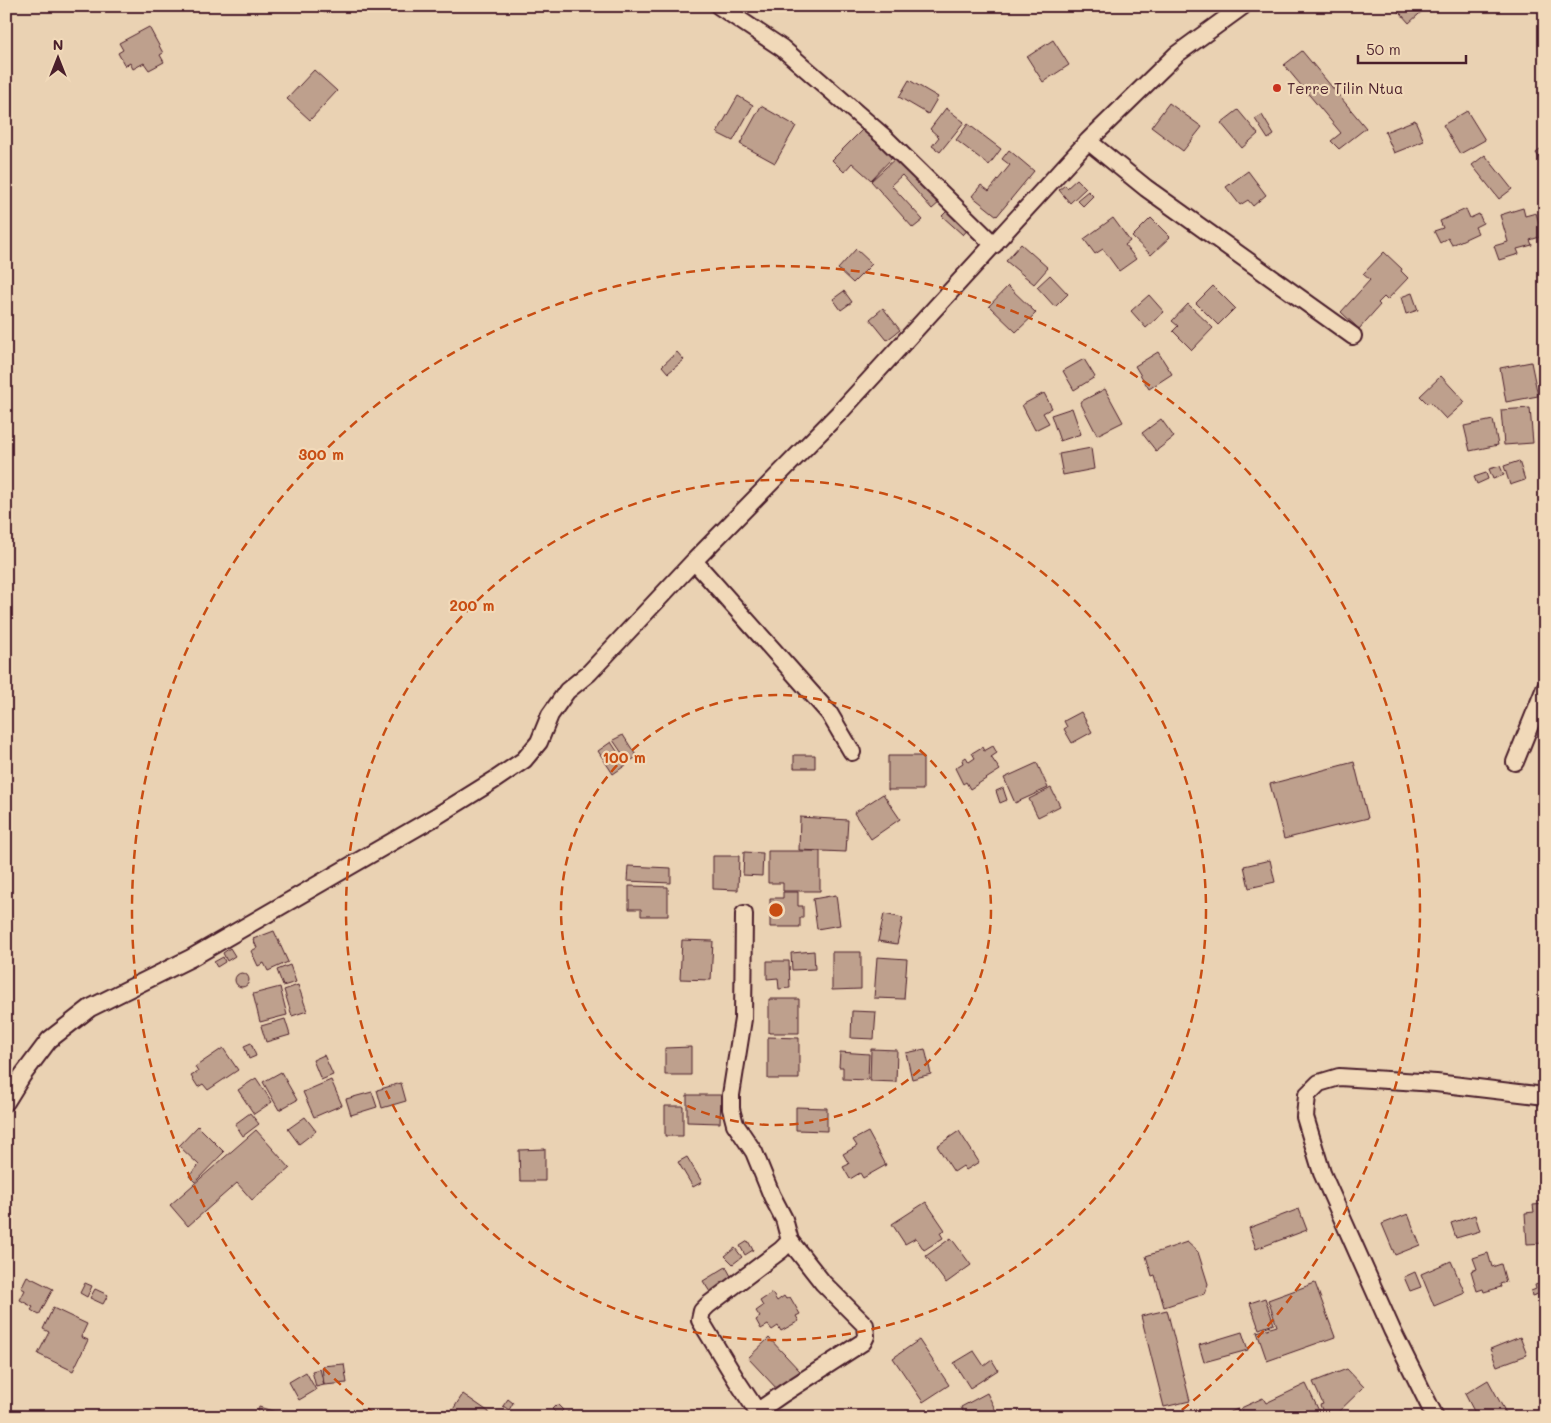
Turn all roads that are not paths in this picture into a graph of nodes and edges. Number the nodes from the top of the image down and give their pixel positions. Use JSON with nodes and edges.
{"nodes":[{"id":1,"x":719,"y":6,"type":"edge"},
{"id":2,"x":1243,"y":6,"type":"edge"},
{"id":3,"x":1088,"y":141,"type":"junction"},
{"id":4,"x":994,"y":245,"type":"junction"},
{"id":5,"x":1353,"y":336,"type":"dead end"},
{"id":6,"x":694,"y":560,"type":"junction"},
{"id":7,"x":1545,"y":688,"type":"edge"},
{"id":8,"x":852,"y":752,"type":"dead end"},
{"id":9,"x":1514,"y":762,"type":"dead end"},
{"id":10,"x":744,"y":914,"type":"dead end"},
{"id":11,"x":1545,"y":1096,"type":"edge"},
{"id":12,"x":6,"y":1102,"type":"edge"},
{"id":13,"x":790,"y":1241,"type":"junction"},
{"id":14,"x":760,"y":1414,"type":"edge"},
{"id":15,"x":1435,"y":1417,"type":"edge"}],
"edges":[{"from":1,"to":4,"type":"street"},
{"from":2,"to":3,"type":"street"},
{"from":3,"to":4,"type":"street"},
{"from":3,"to":5,"type":"street"},
{"from":4,"to":6,"type":"street"},
{"from":6,"to":8,"type":"street"},
{"from":6,"to":12,"type":"street"},
{"from":7,"to":9,"type":"street"},
{"from":10,"to":13,"type":"street"},
{"from":11,"to":15,"type":"street"},
{"from":13,"to":14,"type":"street"},
{"from":13,"to":14,"type":"street"}]}
